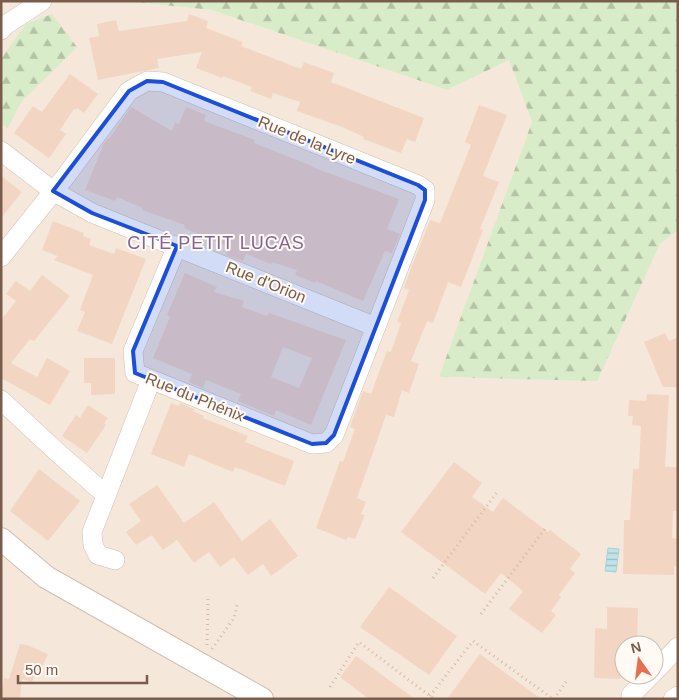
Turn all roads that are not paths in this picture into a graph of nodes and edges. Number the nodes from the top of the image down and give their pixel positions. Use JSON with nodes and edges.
{"nodes":[{"id":1,"x":42,"y":1,"type":"edge"},
{"id":2,"x":1,"y":30,"type":"edge"},
{"id":3,"x":1,"y":151,"type":"edge"},
{"id":4,"x":52,"y":191,"type":"junction"},
{"id":5,"x":178,"y":246,"type":"junction"},
{"id":6,"x":1,"y":257,"type":"edge"},
{"id":7,"x":376,"y":327,"type":"junction"},
{"id":8,"x":151,"y":380,"type":"junction"},
{"id":9,"x":1,"y":400,"type":"edge"},
{"id":10,"x":326,"y":443,"type":"joint"},
{"id":11,"x":106,"y":495,"type":"junction"},
{"id":12,"x":1,"y":539,"type":"edge"},
{"id":13,"x":115,"y":560,"type":"dead end"},
{"id":14,"x":641,"y":685,"type":"edge"},
{"id":15,"x":631,"y":695,"type":"dead end"},
{"id":16,"x":678,"y":696,"type":"edge"},
{"id":17,"x":262,"y":699,"type":"edge"},
{"id":18,"x":673,"y":699,"type":"edge"}],
"edges":[{"from":1,"to":2,"type":"street"},
{"from":3,"to":4,"type":"street","name":"Rue d'Orion"},
{"from":4,"to":5,"type":"street","name":"Rue d'Orion"},
{"from":4,"to":6,"type":"street","name":"Rue de la Lyre"},
{"from":4,"to":7,"type":"street","name":"Rue de la Lyre"},
{"from":5,"to":7,"type":"street","name":"Rue d'Orion"},
{"from":5,"to":8,"type":"street","name":"Rue du Phénix"},
{"from":7,"to":10,"type":"street","name":"Rue de la Lyre"},
{"from":8,"to":10,"type":"street","name":"Rue du Phénix"},
{"from":8,"to":11,"type":"street"},
{"from":9,"to":11,"type":"street"},
{"from":11,"to":13,"type":"street"},
{"from":12,"to":17,"type":"street"},
{"from":14,"to":15,"type":"street"},
{"from":16,"to":18,"type":"street"}]}
